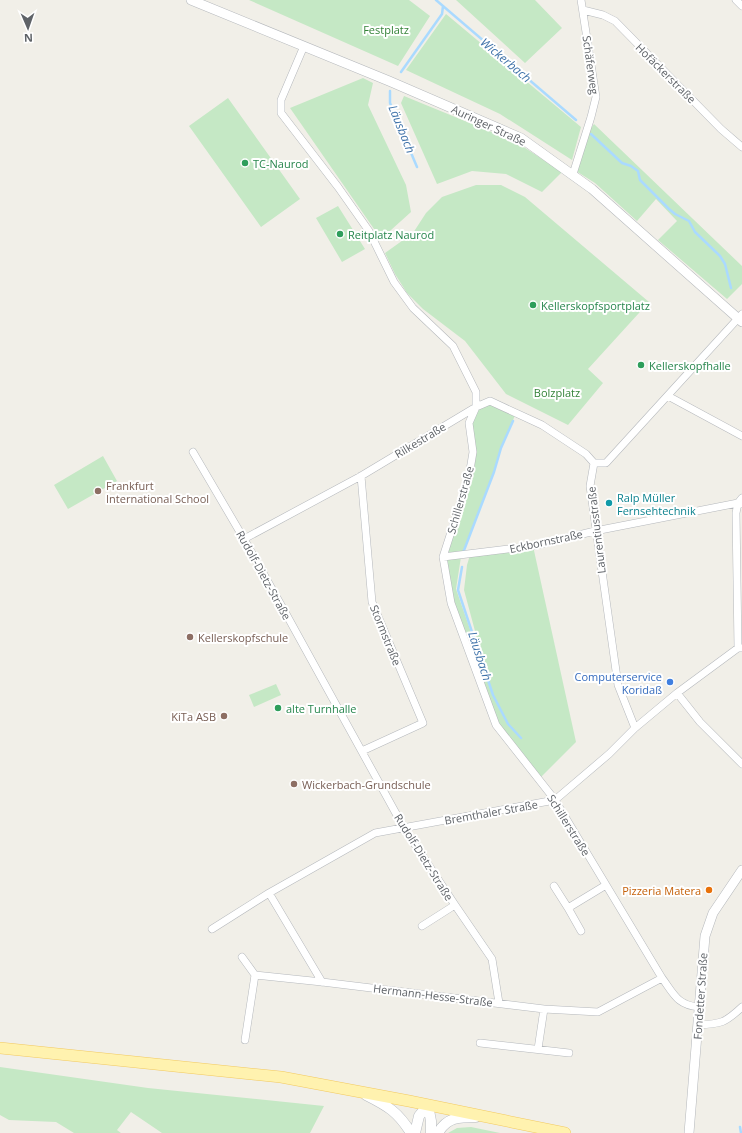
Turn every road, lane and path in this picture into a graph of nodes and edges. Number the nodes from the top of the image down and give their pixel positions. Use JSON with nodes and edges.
{"nodes":[{"id":1,"x":191,"y":0,"type":"edge"},
{"id":2,"x":581,"y":0,"type":"edge"},
{"id":3,"x":736,"y":0,"type":"edge"},
{"id":4,"x":742,"y":6,"type":"edge"},
{"id":5,"x":583,"y":10,"type":"junction"},
{"id":6,"x":304,"y":46,"type":"junction"},
{"id":7,"x":742,"y":146,"type":"edge"},
{"id":8,"x":573,"y":174,"type":"junction"},
{"id":9,"x":741,"y":318,"type":"edge"},
{"id":10,"x":668,"y":396,"type":"junction"},
{"id":11,"x":476,"y":407,"type":"junction"},
{"id":12,"x":742,"y":436,"type":"edge"},
{"id":13,"x":193,"y":452,"type":"dead end"},
{"id":14,"x":594,"y":463,"type":"junction"},
{"id":15,"x":361,"y":476,"type":"junction"},
{"id":16,"x":741,"y":502,"type":"edge"},
{"id":17,"x":595,"y":531,"type":"junction"},
{"id":18,"x":244,"y":539,"type":"junction"},
{"id":19,"x":443,"y":557,"type":"junction"},
{"id":20,"x":740,"y":648,"type":"edge"},
{"id":21,"x":677,"y":693,"type":"junction"},
{"id":22,"x":635,"y":728,"type":"junction"},
{"id":23,"x":362,"y":751,"type":"junction"},
{"id":24,"x":742,"y":764,"type":"edge"},
{"id":25,"x":555,"y":800,"type":"junction"},
{"id":26,"x":404,"y":828,"type":"junction"},
{"id":27,"x":742,"y":870,"type":"edge"},
{"id":28,"x":606,"y":885,"type":"junction"},
{"id":29,"x":554,"y":886,"type":"dead end"},
{"id":30,"x":269,"y":894,"type":"junction"},
{"id":31,"x":455,"y":906,"type":"junction"},
{"id":32,"x":568,"y":908,"type":"junction"},
{"id":33,"x":422,"y":926,"type":"dead end"},
{"id":34,"x":212,"y":929,"type":"dead end"},
{"id":35,"x":581,"y":931,"type":"dead end"},
{"id":36,"x":242,"y":957,"type":"dead end"},
{"id":37,"x":255,"y":975,"type":"junction"},
{"id":38,"x":662,"y":978,"type":"junction"},
{"id":39,"x":322,"y":982,"type":"junction"},
{"id":40,"x":499,"y":1003,"type":"junction"},
{"id":41,"x":742,"y":1006,"type":"edge"},
{"id":42,"x":699,"y":1007,"type":"junction"},
{"id":43,"x":544,"y":1009,"type":"junction"},
{"id":44,"x":698,"y":1025,"type":"junction"},
{"id":45,"x":245,"y":1040,"type":"dead end"},
{"id":46,"x":480,"y":1043,"type":"dead end"},
{"id":47,"x":0,"y":1048,"type":"edge"},
{"id":48,"x":538,"y":1049,"type":"junction"},
{"id":49,"x":569,"y":1053,"type":"dead end"},
{"id":50,"x":359,"y":1091,"type":"junction"},
{"id":51,"x":428,"y":1105,"type":"junction"},
{"id":52,"x":490,"y":1118,"type":"junction"},
{"id":53,"x":691,"y":1131,"type":"edge"},
{"id":54,"x":411,"y":1133,"type":"edge"},
{"id":55,"x":415,"y":1133,"type":"edge"},
{"id":56,"x":431,"y":1133,"type":"edge"},
{"id":57,"x":438,"y":1133,"type":"edge"},
{"id":58,"x":565,"y":1133,"type":"edge"}],
"edges":[{"from":1,"to":6,"type":"street","name":"Auringer Straße"},
{"from":2,"to":5,"type":"street","name":"Schäferweg"},
{"from":3,"to":4,"type":"street"},
{"from":5,"to":7,"type":"street","name":"Hofäckerstraße"},
{"from":5,"to":8,"type":"street","name":"Schäferweg"},
{"from":6,"to":8,"type":"street","name":"Auringer Straße"},
{"from":6,"to":11,"type":"street","name":"Schillerstraße"},
{"from":8,"to":9,"type":"street","name":"Auringer Straße"},
{"from":9,"to":10,"type":"street"},
{"from":10,"to":12,"type":"street"},
{"from":10,"to":14,"type":"street"},
{"from":11,"to":14,"type":"street","name":"Rilkestraße"},
{"from":11,"to":15,"type":"street","name":"Rilkestraße"},
{"from":11,"to":19,"type":"street","name":"Schillerstraße"},
{"from":13,"to":18,"type":"street","name":"Rudolf-Dietz-Straße"},
{"from":14,"to":17,"type":"street","name":"Laurentiusstraße"},
{"from":15,"to":18,"type":"street","name":"Rilkestraße"},
{"from":15,"to":23,"type":"street","name":"Stormstraße"},
{"from":16,"to":17,"type":"street","name":"Eckbornstraße"},
{"from":16,"to":20,"type":"street"},
{"from":17,"to":19,"type":"street","name":"Eckbornstraße"},
{"from":17,"to":22,"type":"street","name":"Laurentiusstraße"},
{"from":18,"to":23,"type":"street","name":"Rudolf-Dietz-Straße"},
{"from":19,"to":25,"type":"street","name":"Schillerstraße"},
{"from":20,"to":21,"type":"street"},
{"from":21,"to":22,"type":"street"},
{"from":21,"to":24,"type":"street"},
{"from":22,"to":25,"type":"street"},
{"from":23,"to":26,"type":"street","name":"Rudolf-Dietz-Straße"},
{"from":25,"to":26,"type":"street","name":"Bremthaler Straße"},
{"from":25,"to":28,"type":"street","name":"Schillerstraße"},
{"from":26,"to":30,"type":"street","name":"Bremthaler Straße"},
{"from":26,"to":31,"type":"street","name":"Rudolf-Dietz-Straße"},
{"from":27,"to":42,"type":"street","name":"Fondetter Straße"},
{"from":28,"to":32,"type":"street"},
{"from":28,"to":38,"type":"street","name":"Schillerstraße"},
{"from":29,"to":32,"type":"street"},
{"from":30,"to":34,"type":"street","name":"Bremthaler Straße"},
{"from":30,"to":39,"type":"street"},
{"from":31,"to":33,"type":"street","name":"Rudolf-Dietz-Straße"},
{"from":31,"to":40,"type":"street","name":"Rudolf-Dietz-Straße"},
{"from":32,"to":35,"type":"street"},
{"from":36,"to":37,"type":"street"},
{"from":37,"to":39,"type":"street","name":"Hermann-Hesse-Straße"},
{"from":37,"to":45,"type":"street"},
{"from":38,"to":42,"type":"street","name":"Schillerstraße"},
{"from":38,"to":43,"type":"street","name":"Hermann-Hesse-Straße"},
{"from":39,"to":40,"type":"street","name":"Hermann-Hesse-Straße"},
{"from":40,"to":43,"type":"street","name":"Hermann-Hesse-Straße"},
{"from":41,"to":44,"type":"street"},
{"from":42,"to":44,"type":"street","name":"Fondetter Straße"},
{"from":43,"to":48,"type":"street"},
{"from":44,"to":53,"type":"street","name":"Fondetter Straße"},
{"from":46,"to":48,"type":"street"},
{"from":47,"to":50,"type":"main road"},
{"from":48,"to":49,"type":"street"},
{"from":50,"to":51,"type":"main road"},
{"from":50,"to":54,"type":"main road"},
{"from":51,"to":52,"type":"main road"},
{"from":51,"to":55,"type":"main road"},
{"from":51,"to":56,"type":"main road"},
{"from":52,"to":57,"type":"main road"},
{"from":52,"to":58,"type":"main road"}]}
